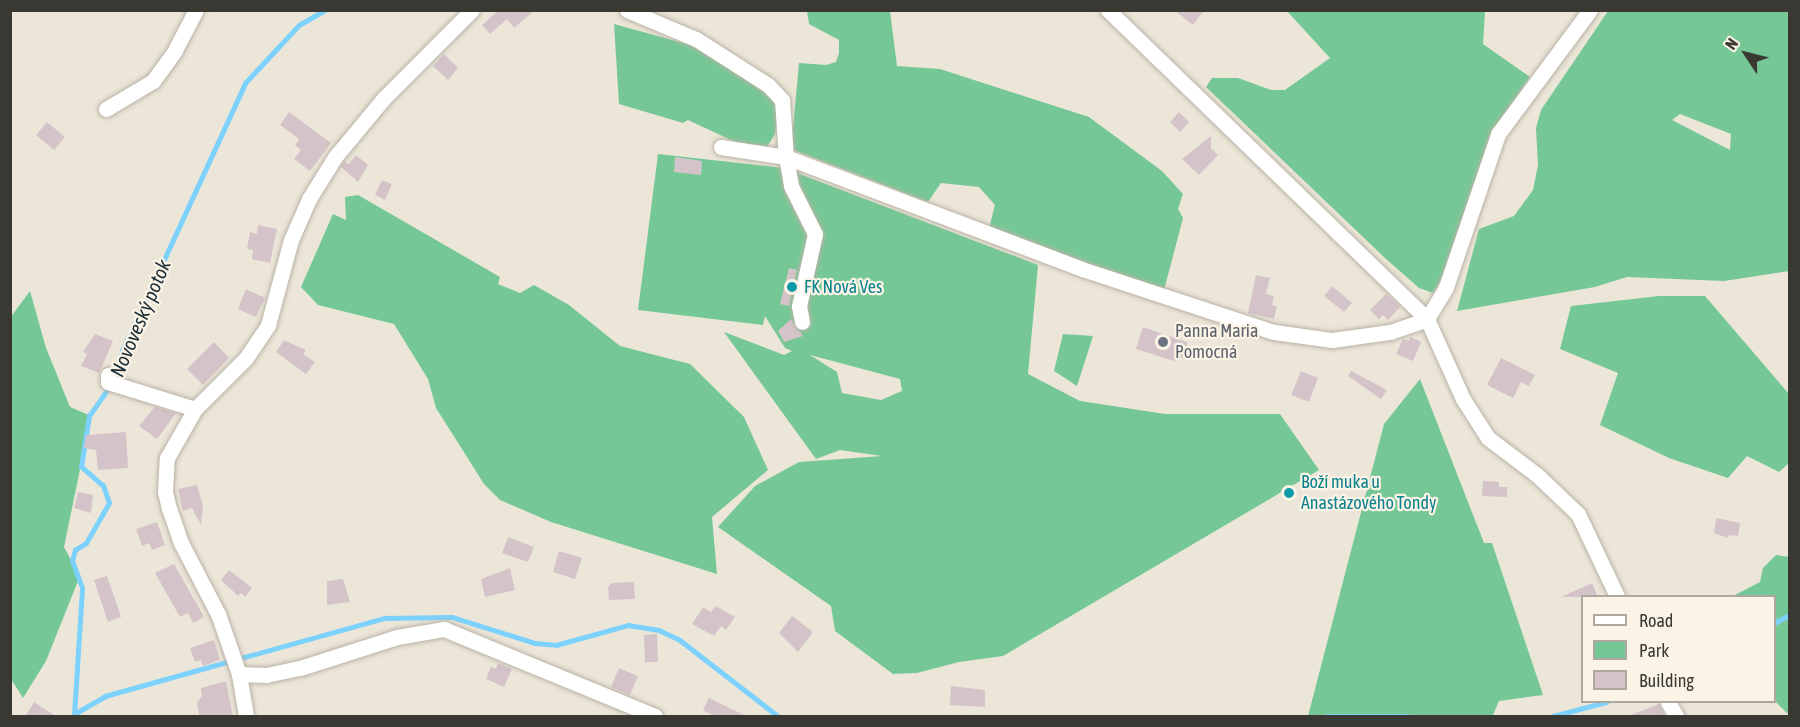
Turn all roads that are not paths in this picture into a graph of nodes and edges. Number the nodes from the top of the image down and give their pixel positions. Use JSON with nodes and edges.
{"nodes":[{"id":1,"x":196,"y":10,"type":"edge"},
{"id":2,"x":472,"y":10,"type":"edge"},
{"id":3,"x":627,"y":10,"type":"edge"},
{"id":4,"x":1108,"y":10,"type":"edge"},
{"id":5,"x":1590,"y":10,"type":"edge"},
{"id":6,"x":106,"y":109,"type":"dead end"},
{"id":7,"x":721,"y":147,"type":"dead end"},
{"id":8,"x":786,"y":157,"type":"junction"},
{"id":9,"x":1427,"y":320,"type":"junction"},
{"id":10,"x":802,"y":322,"type":"dead end"},
{"id":11,"x":108,"y":375,"type":"dead end"},
{"id":12,"x":195,"y":409,"type":"junction"},
{"id":13,"x":1616,"y":595,"type":"edge"},
{"id":14,"x":239,"y":674,"type":"junction"},
{"id":15,"x":1669,"y":703,"type":"edge"},
{"id":16,"x":246,"y":717,"type":"edge"},
{"id":17,"x":655,"y":717,"type":"edge"},
{"id":18,"x":1676,"y":717,"type":"edge"}],
"edges":[{"from":1,"to":6,"type":"street"},
{"from":2,"to":12,"type":"street"},
{"from":3,"to":8,"type":"street"},
{"from":4,"to":9,"type":"street"},
{"from":5,"to":9,"type":"street"},
{"from":7,"to":8,"type":"street"},
{"from":8,"to":9,"type":"street"},
{"from":8,"to":10,"type":"street"},
{"from":9,"to":13,"type":"street"},
{"from":11,"to":12,"type":"street"},
{"from":12,"to":14,"type":"street"},
{"from":14,"to":16,"type":"street"},
{"from":14,"to":17,"type":"street"},
{"from":15,"to":18,"type":"street"}]}
